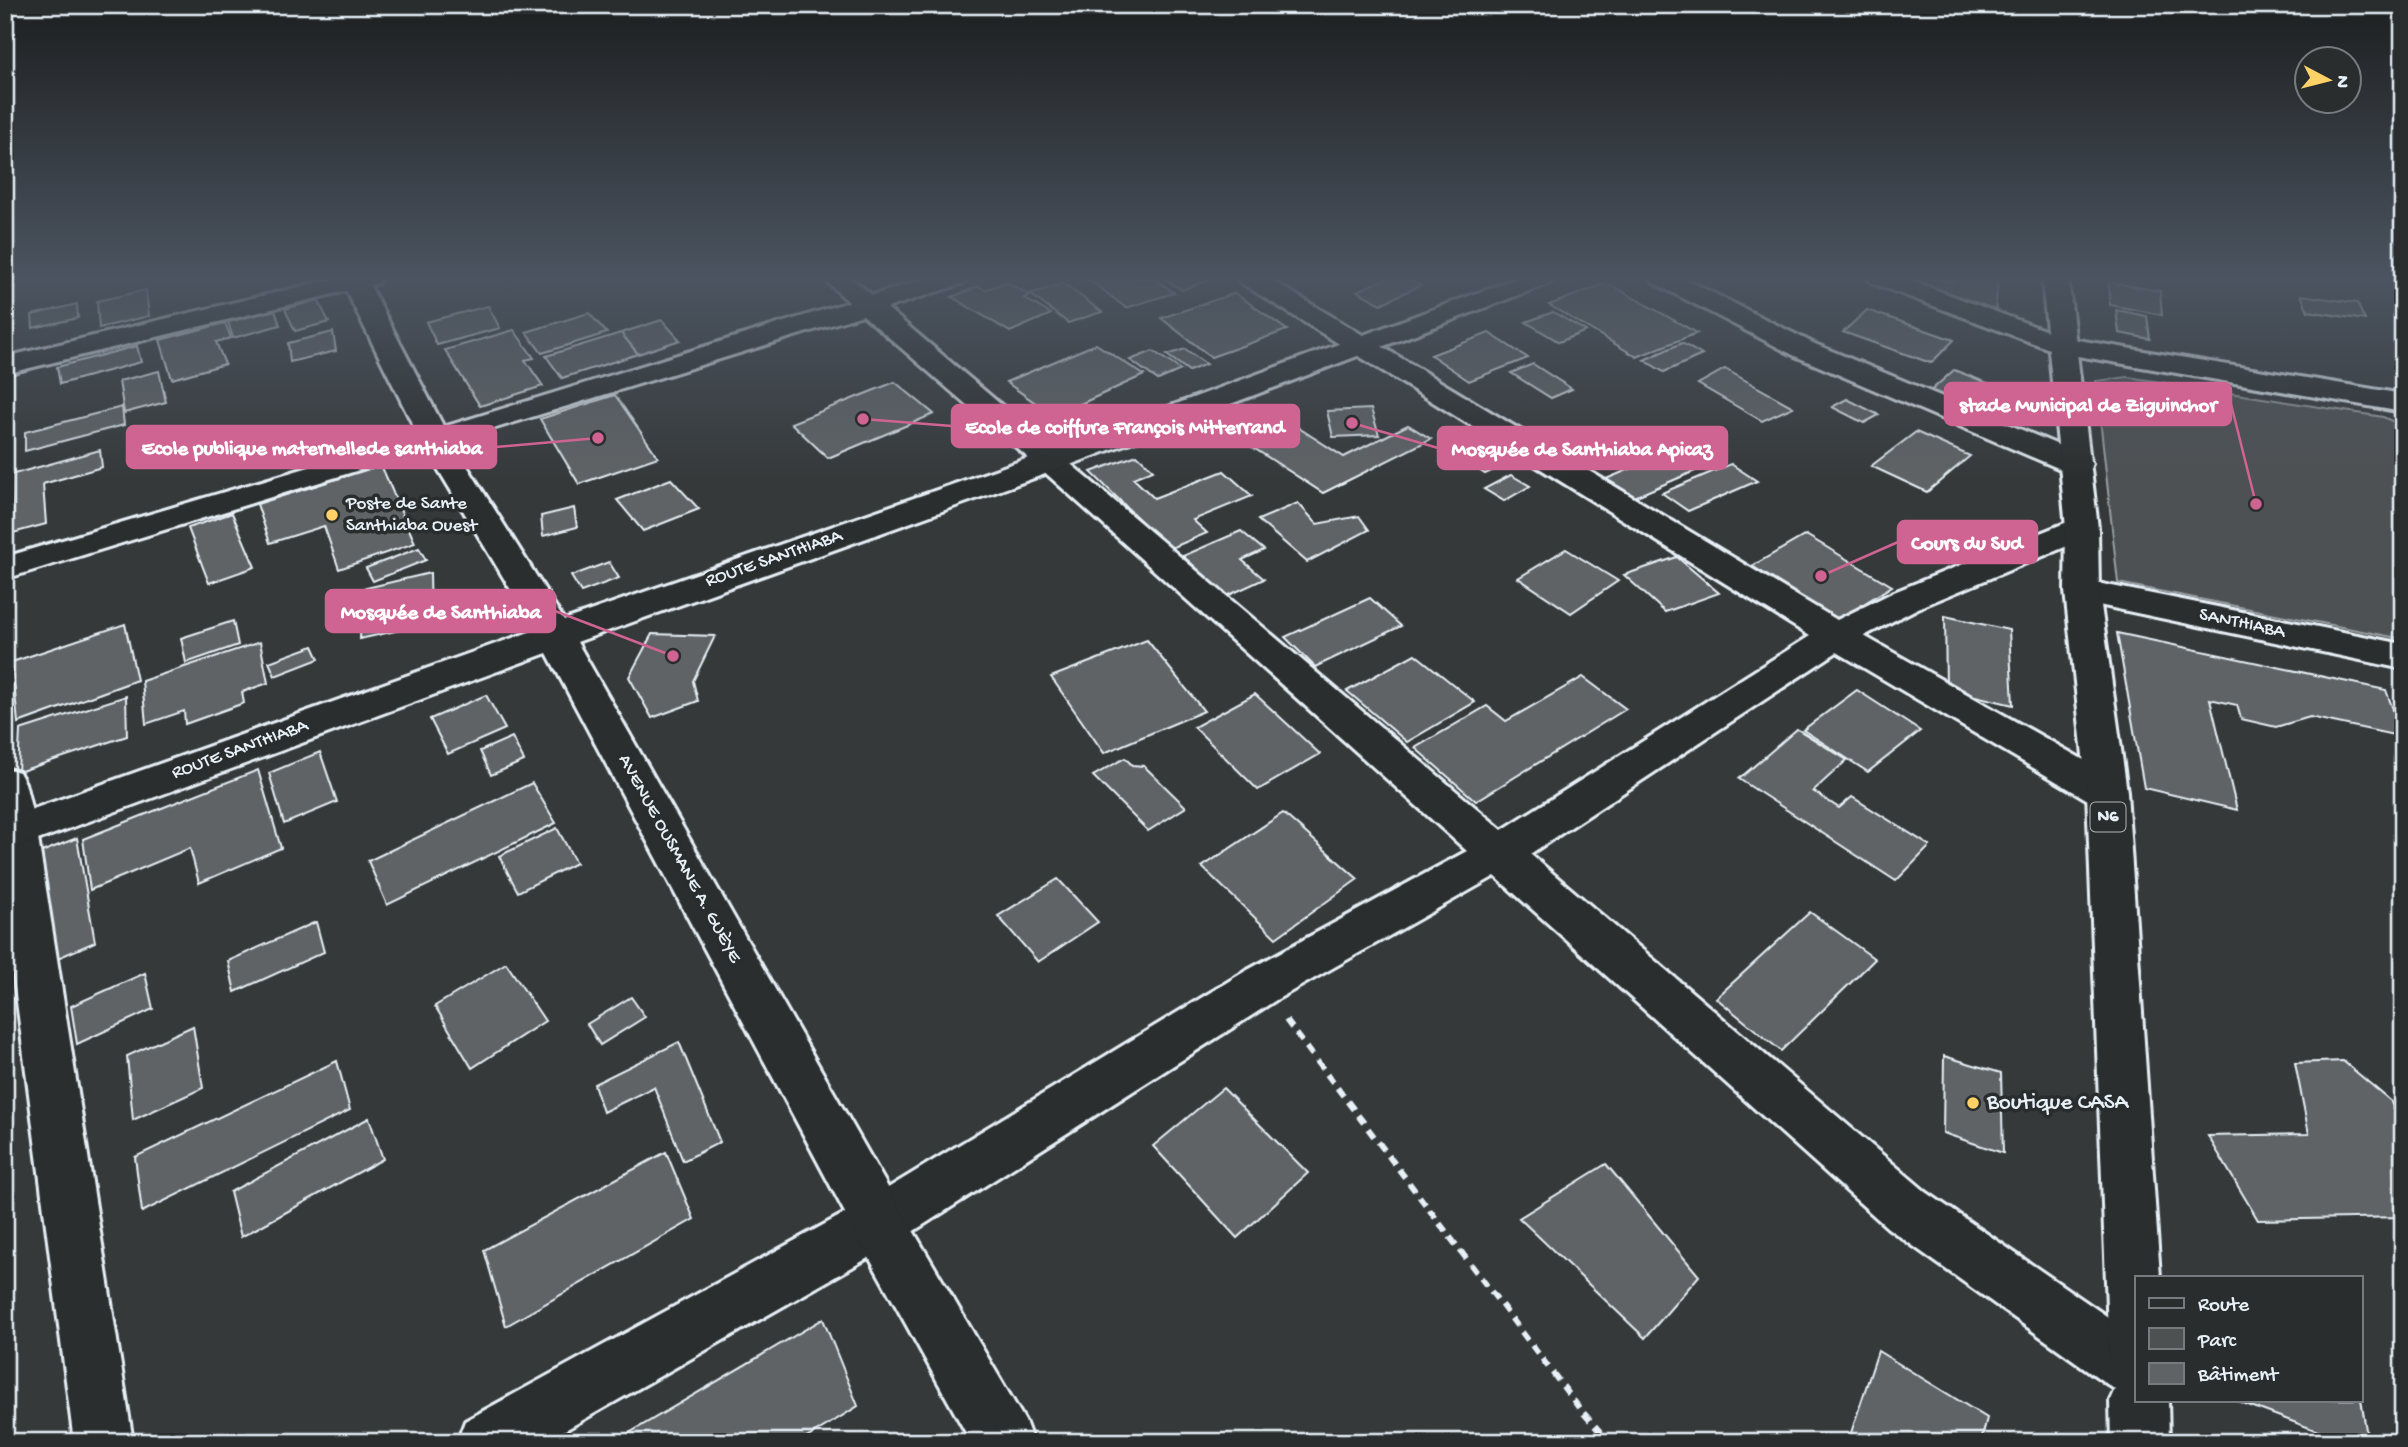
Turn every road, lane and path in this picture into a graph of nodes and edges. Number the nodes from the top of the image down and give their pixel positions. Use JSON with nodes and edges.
{"nodes":[{"id":1,"x":2060,"y":345,"type":"edge"},
{"id":2,"x":88,"y":346,"type":"edge"},
{"id":3,"x":391,"y":346,"type":"edge"},
{"id":4,"x":737,"y":346,"type":"edge"},
{"id":5,"x":916,"y":346,"type":"edge"},
{"id":6,"x":1358,"y":346,"type":"edge"},
{"id":7,"x":1364,"y":346,"type":"edge"},
{"id":8,"x":1796,"y":346,"type":"edge"},
{"id":9,"x":2063,"y":346,"type":"edge"},
{"id":10,"x":5,"y":366,"type":"edge"},
{"id":11,"x":2403,"y":403,"type":"edge"},
{"id":12,"x":435,"y":439,"type":"junction"},
{"id":13,"x":1051,"y":461,"type":"junction"},
{"id":14,"x":2076,"y":464,"type":"junction"},
{"id":15,"x":2082,"y":528,"type":"junction"},
{"id":16,"x":5,"y":568,"type":"edge"},
{"id":17,"x":2082,"y":591,"type":"junction"},
{"id":18,"x":555,"y":635,"type":"junction"},
{"id":19,"x":1836,"y":635,"type":"junction"},
{"id":20,"x":2403,"y":657,"type":"edge"},
{"id":21,"x":5,"y":783,"type":"edge"},
{"id":22,"x":2106,"y":792,"type":"junction"},
{"id":23,"x":10,"y":834,"type":"edge"},
{"id":24,"x":1498,"y":854,"type":"junction"},
{"id":25,"x":1260,"y":986,"type":"junction"},
{"id":26,"x":879,"y":1223,"type":"junction"},
{"id":27,"x":2135,"y":1322,"type":"edge"},
{"id":28,"x":2135,"y":1370,"type":"edge"},
{"id":29,"x":2139,"y":1402,"type":"edge"},
{"id":30,"x":104,"y":1442,"type":"edge"},
{"id":31,"x":485,"y":1442,"type":"edge"},
{"id":32,"x":1004,"y":1442,"type":"edge"},
{"id":33,"x":1609,"y":1442,"type":"edge"},
{"id":34,"x":2140,"y":1442,"type":"edge"}],
"edges":[{"from":1,"to":14,"type":"street","number":"N6"},
{"from":2,"to":10,"type":"street"},
{"from":3,"to":12,"type":"street","name":"AVENUE OUSMANE A. GUÈYE"},
{"from":4,"to":12,"type":"street"},
{"from":5,"to":13,"type":"street"},
{"from":6,"to":13,"type":"street","name":"ROUTE SANTHIABA"},
{"from":7,"to":19,"type":"street"},
{"from":8,"to":14,"type":"street"},
{"from":9,"to":11,"type":"street"},
{"from":12,"to":16,"type":"street"},
{"from":12,"to":18,"type":"street","name":"AVENUE OUSMANE A. GUÈYE"},
{"from":13,"to":18,"type":"street","name":"ROUTE SANTHIABA"},
{"from":13,"to":24,"type":"street"},
{"from":14,"to":15,"type":"street","number":"N6"},
{"from":15,"to":17,"type":"street","number":"N6"},
{"from":15,"to":19,"type":"street"},
{"from":17,"to":20,"type":"street","name":"SANTHIABA"},
{"from":17,"to":22,"type":"street","number":"N6"},
{"from":18,"to":23,"type":"street","name":"ROUTE SANTHIABA"},
{"from":18,"to":26,"type":"street","name":"AVENUE OUSMANE A. GUÈYE"},
{"from":19,"to":22,"type":"street"},
{"from":19,"to":24,"type":"street"},
{"from":21,"to":23,"type":"street"},
{"from":22,"to":27,"type":"street","number":"N6"},
{"from":23,"to":30,"type":"street"},
{"from":24,"to":25,"type":"street"},
{"from":24,"to":28,"type":"street"},
{"from":25,"to":26,"type":"street"},
{"from":25,"to":33,"type":"path"},
{"from":26,"to":31,"type":"street"},
{"from":26,"to":32,"type":"street","name":"AVENUE OUSMANE A. GUÈYE"},
{"from":29,"to":34,"type":"street"}]}
